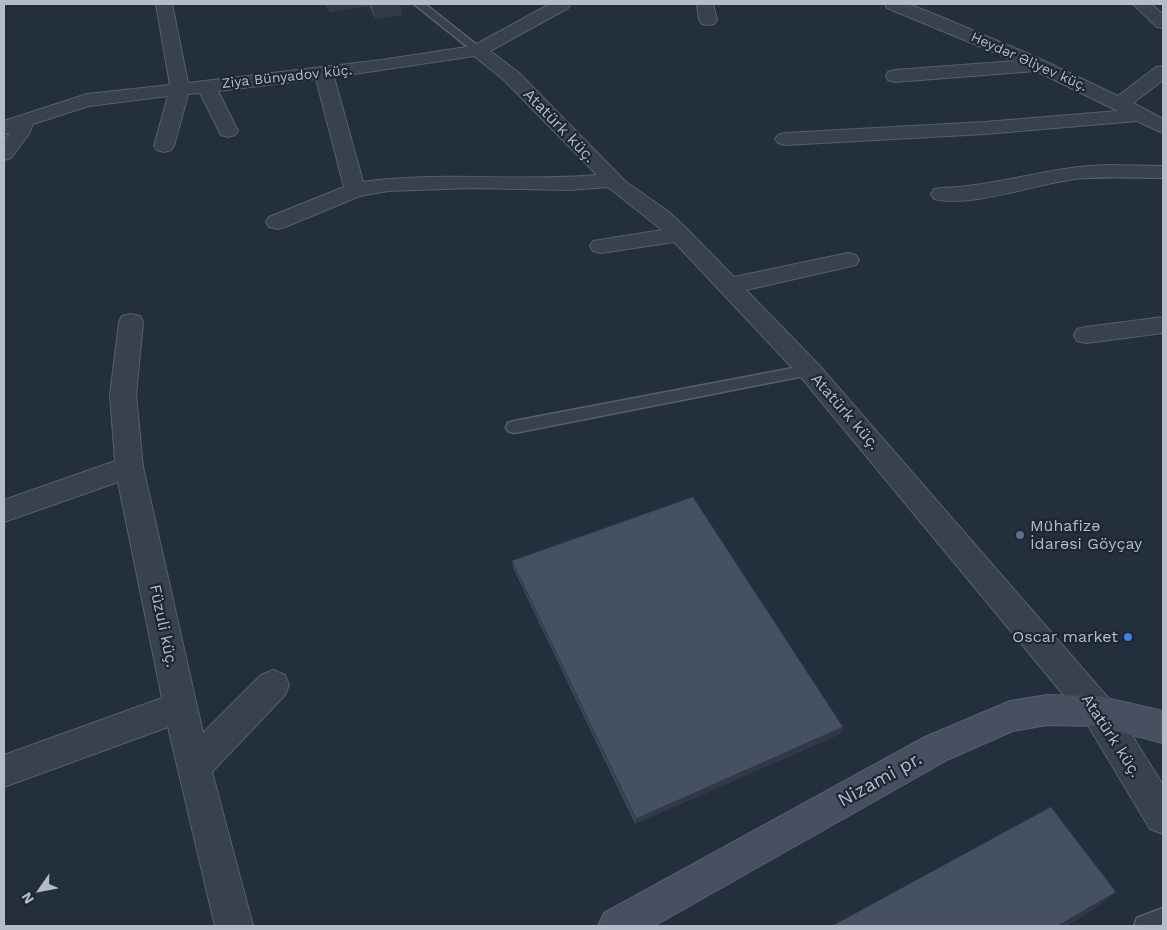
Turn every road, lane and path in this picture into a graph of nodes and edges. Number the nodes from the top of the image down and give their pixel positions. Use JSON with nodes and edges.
{"nodes":[{"id":1,"x":164,"y":4,"type":"edge"},
{"id":2,"x":419,"y":4,"type":"edge"},
{"id":3,"x":562,"y":4,"type":"edge"},
{"id":4,"x":893,"y":4,"type":"edge"},
{"id":5,"x":1141,"y":4,"type":"edge"},
{"id":6,"x":1163,"y":23,"type":"edge"},
{"id":7,"x":478,"y":50,"type":"junction"},
{"id":8,"x":1038,"y":65,"type":"junction"},
{"id":9,"x":1163,"y":71,"type":"edge"},
{"id":10,"x":324,"y":73,"type":"junction"},
{"id":11,"x":895,"y":76,"type":"dead end"},
{"id":12,"x":206,"y":86,"type":"junction"},
{"id":13,"x":180,"y":89,"type":"junction"},
{"id":14,"x":1120,"y":104,"type":"junction"},
{"id":15,"x":1140,"y":114,"type":"junction"},
{"id":16,"x":24,"y":120,"type":"junction"},
{"id":17,"x":1163,"y":127,"type":"edge"},
{"id":18,"x":4,"y":128,"type":"edge"},
{"id":19,"x":228,"y":131,"type":"dead end"},
{"id":20,"x":786,"y":139,"type":"dead end"},
{"id":21,"x":164,"y":146,"type":"dead end"},
{"id":22,"x":4,"y":154,"type":"edge"},
{"id":23,"x":1163,"y":172,"type":"edge"},
{"id":24,"x":612,"y":180,"type":"junction"},
{"id":25,"x":355,"y":190,"type":"junction"},
{"id":26,"x":942,"y":194,"type":"dead end"},
{"id":27,"x":277,"y":222,"type":"dead end"},
{"id":28,"x":679,"y":234,"type":"junction"},
{"id":29,"x":601,"y":246,"type":"dead end"},
{"id":30,"x":848,"y":260,"type":"dead end"},
{"id":31,"x":729,"y":286,"type":"junction"},
{"id":32,"x":131,"y":322,"type":"dead end"},
{"id":33,"x":1163,"y":325,"type":"edge"},
{"id":34,"x":1086,"y":335,"type":"dead end"},
{"id":35,"x":809,"y":370,"type":"junction"},
{"id":36,"x":514,"y":427,"type":"dead end"},
{"id":37,"x":129,"y":467,"type":"junction"},
{"id":38,"x":4,"y":511,"type":"edge"},
{"id":39,"x":273,"y":685,"type":"dead end"},
{"id":40,"x":180,"y":707,"type":"junction"},
{"id":41,"x":1098,"y":711,"type":"junction"},
{"id":42,"x":1163,"y":727,"type":"edge"},
{"id":43,"x":193,"y":767,"type":"junction"},
{"id":44,"x":4,"y":771,"type":"edge"},
{"id":45,"x":1163,"y":817,"type":"edge"},
{"id":46,"x":1163,"y":919,"type":"edge"},
{"id":47,"x":234,"y":926,"type":"edge"},
{"id":48,"x":617,"y":926,"type":"edge"},
{"id":49,"x":1146,"y":926,"type":"edge"}],
"edges":[{"from":1,"to":13,"type":"street"},
{"from":2,"to":7,"type":"lane"},
{"from":3,"to":7,"type":"street","name":"Ziya Bünyadov küç."},
{"from":4,"to":8,"type":"street","name":"Heydər Əliyev küç."},
{"from":5,"to":6,"type":"street"},
{"from":7,"to":10,"type":"street","name":"Ziya Bünyadov küç."},
{"from":7,"to":24,"type":"street","name":"Atatürk küç."},
{"from":8,"to":11,"type":"street"},
{"from":8,"to":14,"type":"street","name":"Heydər Əliyev küç."},
{"from":9,"to":14,"type":"street"},
{"from":10,"to":12,"type":"street","name":"Ziya Bünyadov küç."},
{"from":10,"to":25,"type":"street"},
{"from":12,"to":13,"type":"street","name":"Ziya Bünyadov küç."},
{"from":12,"to":19,"type":"street"},
{"from":13,"to":16,"type":"street","name":"Ziya Bünyadov küç."},
{"from":13,"to":21,"type":"street"},
{"from":14,"to":15,"type":"street","name":"Heydər Əliyev küç."},
{"from":15,"to":17,"type":"street","name":"Heydər Əliyev küç."},
{"from":15,"to":20,"type":"street"},
{"from":16,"to":18,"type":"street","name":"Ziya Bünyadov küç."},
{"from":16,"to":22,"type":"street"},
{"from":23,"to":26,"type":"street"},
{"from":24,"to":25,"type":"street"},
{"from":24,"to":28,"type":"street","name":"Atatürk küç."},
{"from":25,"to":27,"type":"street"},
{"from":28,"to":29,"type":"street"},
{"from":28,"to":31,"type":"street","name":"Atatürk küç."},
{"from":30,"to":31,"type":"street"},
{"from":31,"to":35,"type":"street","name":"Atatürk küç."},
{"from":32,"to":37,"type":"street","name":"Füzuli küç."},
{"from":33,"to":34,"type":"street"},
{"from":35,"to":36,"type":"lane"},
{"from":35,"to":41,"type":"street","name":"Atatürk küç."},
{"from":37,"to":38,"type":"street"},
{"from":37,"to":40,"type":"street","name":"Füzuli küç."},
{"from":39,"to":43,"type":"street"},
{"from":40,"to":43,"type":"street","name":"Füzuli küç."},
{"from":40,"to":44,"type":"street"},
{"from":41,"to":42,"type":"street","name":"Nizami pr."},
{"from":41,"to":45,"type":"street","name":"Atatürk küç."},
{"from":41,"to":48,"type":"street","name":"Nizami pr."},
{"from":43,"to":47,"type":"street","name":"Füzuli küç."},
{"from":46,"to":49,"type":"lane"}]}
